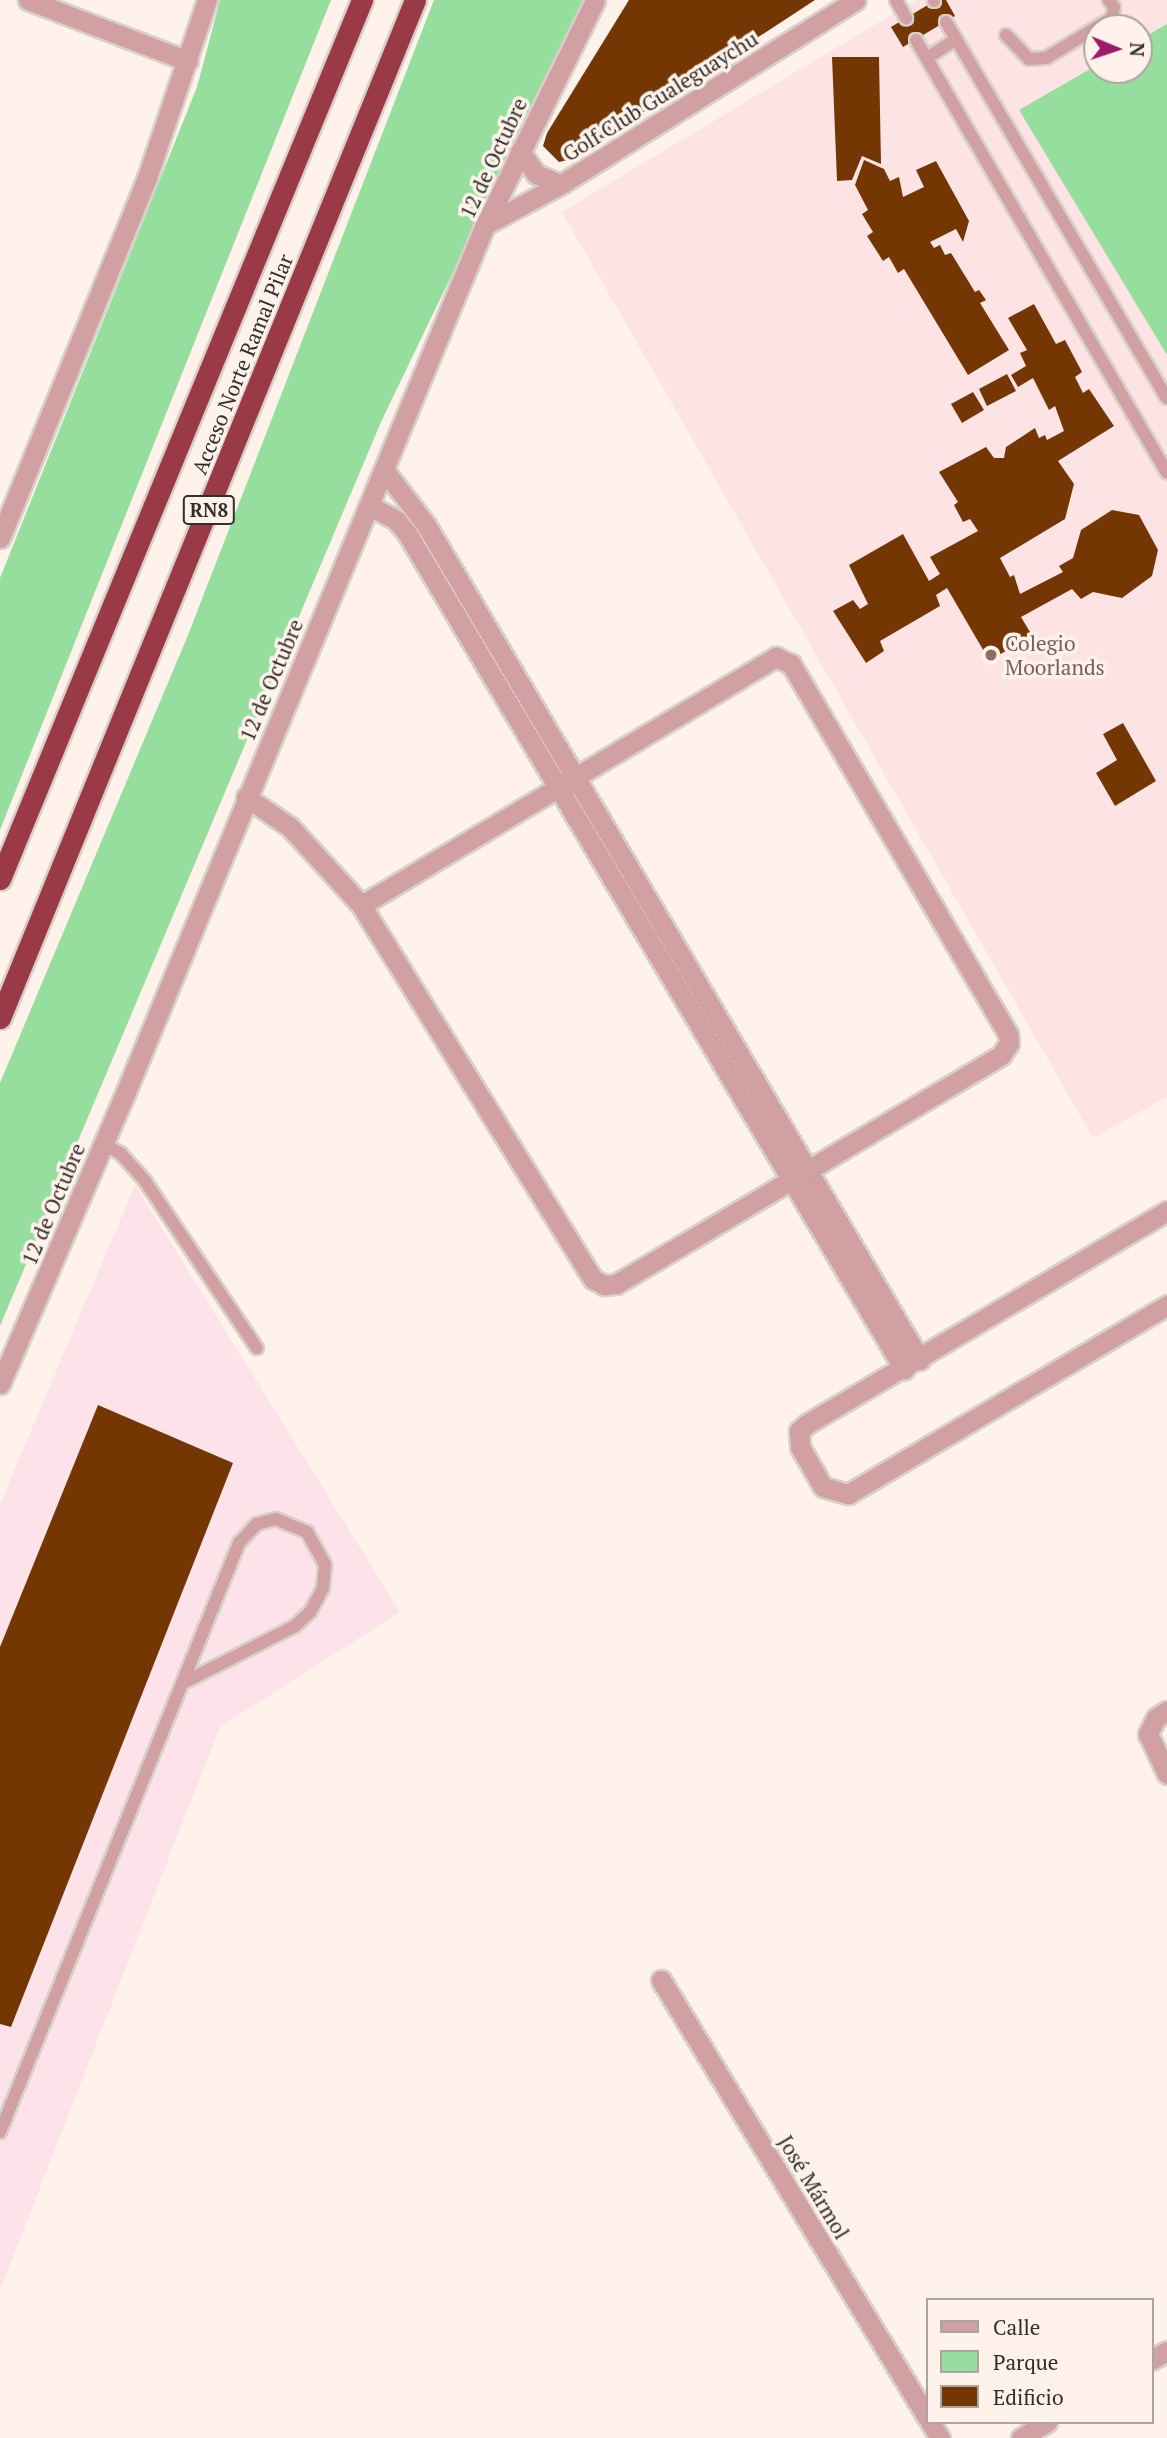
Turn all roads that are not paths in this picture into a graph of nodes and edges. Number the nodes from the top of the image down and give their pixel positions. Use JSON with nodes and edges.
{"nodes":[{"id":1,"x":28,"y":0,"type":"edge"},
{"id":2,"x":207,"y":0,"type":"edge"},
{"id":3,"x":362,"y":0,"type":"edge"},
{"id":4,"x":415,"y":0,"type":"edge"},
{"id":5,"x":595,"y":0,"type":"edge"},
{"id":6,"x":856,"y":0,"type":"edge"},
{"id":7,"x":896,"y":0,"type":"edge"},
{"id":8,"x":1109,"y":0,"type":"edge"},
{"id":9,"x":906,"y":18,"type":"dead end"},
{"id":10,"x":946,"y":22,"type":"dead end"},
{"id":11,"x":1006,"y":35,"type":"dead end"},
{"id":12,"x":956,"y":39,"type":"junction"},
{"id":13,"x":916,"y":40,"type":"dead end"},
{"id":14,"x":927,"y":58,"type":"junction"},
{"id":15,"x":188,"y":61,"type":"junction"},
{"id":16,"x":520,"y":151,"type":"junction"},
{"id":17,"x":560,"y":184,"type":"junction"},
{"id":18,"x":485,"y":225,"type":"junction"},
{"id":19,"x":1167,"y":398,"type":"edge"},
{"id":20,"x":384,"y":470,"type":"junction"},
{"id":21,"x":1167,"y":473,"type":"edge"},
{"id":22,"x":370,"y":506,"type":"junction"},
{"id":23,"x":0,"y":538,"type":"edge"},
{"id":24,"x":565,"y":782,"type":"junction"},
{"id":25,"x":246,"y":797,"type":"junction"},
{"id":26,"x":0,"y":879,"type":"edge"},
{"id":27,"x":361,"y":905,"type":"junction"},
{"id":28,"x":0,"y":1018,"type":"edge"},
{"id":29,"x":104,"y":1144,"type":"junction"},
{"id":30,"x":799,"y":1175,"type":"junction"},
{"id":31,"x":1167,"y":1211,"type":"edge"},
{"id":32,"x":1167,"y":1305,"type":"edge"},
{"id":33,"x":257,"y":1348,"type":"dead end"},
{"id":34,"x":912,"y":1365,"type":"junction"},
{"id":35,"x":0,"y":1384,"type":"edge"},
{"id":36,"x":183,"y":1684,"type":"junction"},
{"id":37,"x":1167,"y":1712,"type":"edge"},
{"id":38,"x":1167,"y":1774,"type":"edge"},
{"id":39,"x":661,"y":1980,"type":"dead end"},
{"id":40,"x":0,"y":2132,"type":"edge"},
{"id":41,"x":926,"y":2415,"type":"edge"},
{"id":42,"x":1045,"y":2424,"type":"edge"},
{"id":43,"x":1021,"y":2438,"type":"edge"}],
"edges":[{"from":1,"to":15,"type":"street"},
{"from":2,"to":15,"type":"street"},
{"from":3,"to":26,"type":"highway","name":"Acceso Norte Ramal Pilar","number":"RN8"},
{"from":4,"to":28,"type":"highway","name":"Acceso Norte Ramal Pilar","number":"RN8"},
{"from":5,"to":16,"type":"street","name":"12 de Octubre"},
{"from":6,"to":17,"type":"street","name":"Golf Club Gualeguaychu"},
{"from":7,"to":9,"type":"lane"},
{"from":8,"to":11,"type":"lane"},
{"from":10,"to":12,"type":"lane"},
{"from":12,"to":14,"type":"lane"},
{"from":12,"to":19,"type":"lane"},
{"from":13,"to":14,"type":"lane"},
{"from":14,"to":21,"type":"lane"},
{"from":15,"to":23,"type":"street"},
{"from":16,"to":17,"type":"street"},
{"from":16,"to":18,"type":"street","name":"12 de Octubre"},
{"from":17,"to":18,"type":"street","name":"Golf Club Gualeguaychu"},
{"from":18,"to":20,"type":"street","name":"12 de Octubre"},
{"from":20,"to":22,"type":"street","name":"12 de Octubre"},
{"from":20,"to":24,"type":"street"},
{"from":22,"to":24,"type":"street"},
{"from":22,"to":25,"type":"street","name":"12 de Octubre"},
{"from":24,"to":27,"type":"street"},
{"from":24,"to":30,"type":"street"},
{"from":24,"to":30,"type":"street"},
{"from":25,"to":27,"type":"street"},
{"from":25,"to":29,"type":"street","name":"12 de Octubre"},
{"from":27,"to":30,"type":"street"},
{"from":29,"to":33,"type":"lane"},
{"from":29,"to":35,"type":"street","name":"12 de Octubre"},
{"from":30,"to":34,"type":"street"},
{"from":31,"to":34,"type":"street"},
{"from":32,"to":34,"type":"street"},
{"from":36,"to":36,"type":"lane"},
{"from":36,"to":40,"type":"lane"},
{"from":37,"to":38,"type":"street"},
{"from":39,"to":41,"type":"street","name":"José Mármol"},
{"from":42,"to":43,"type":"street"}]}
